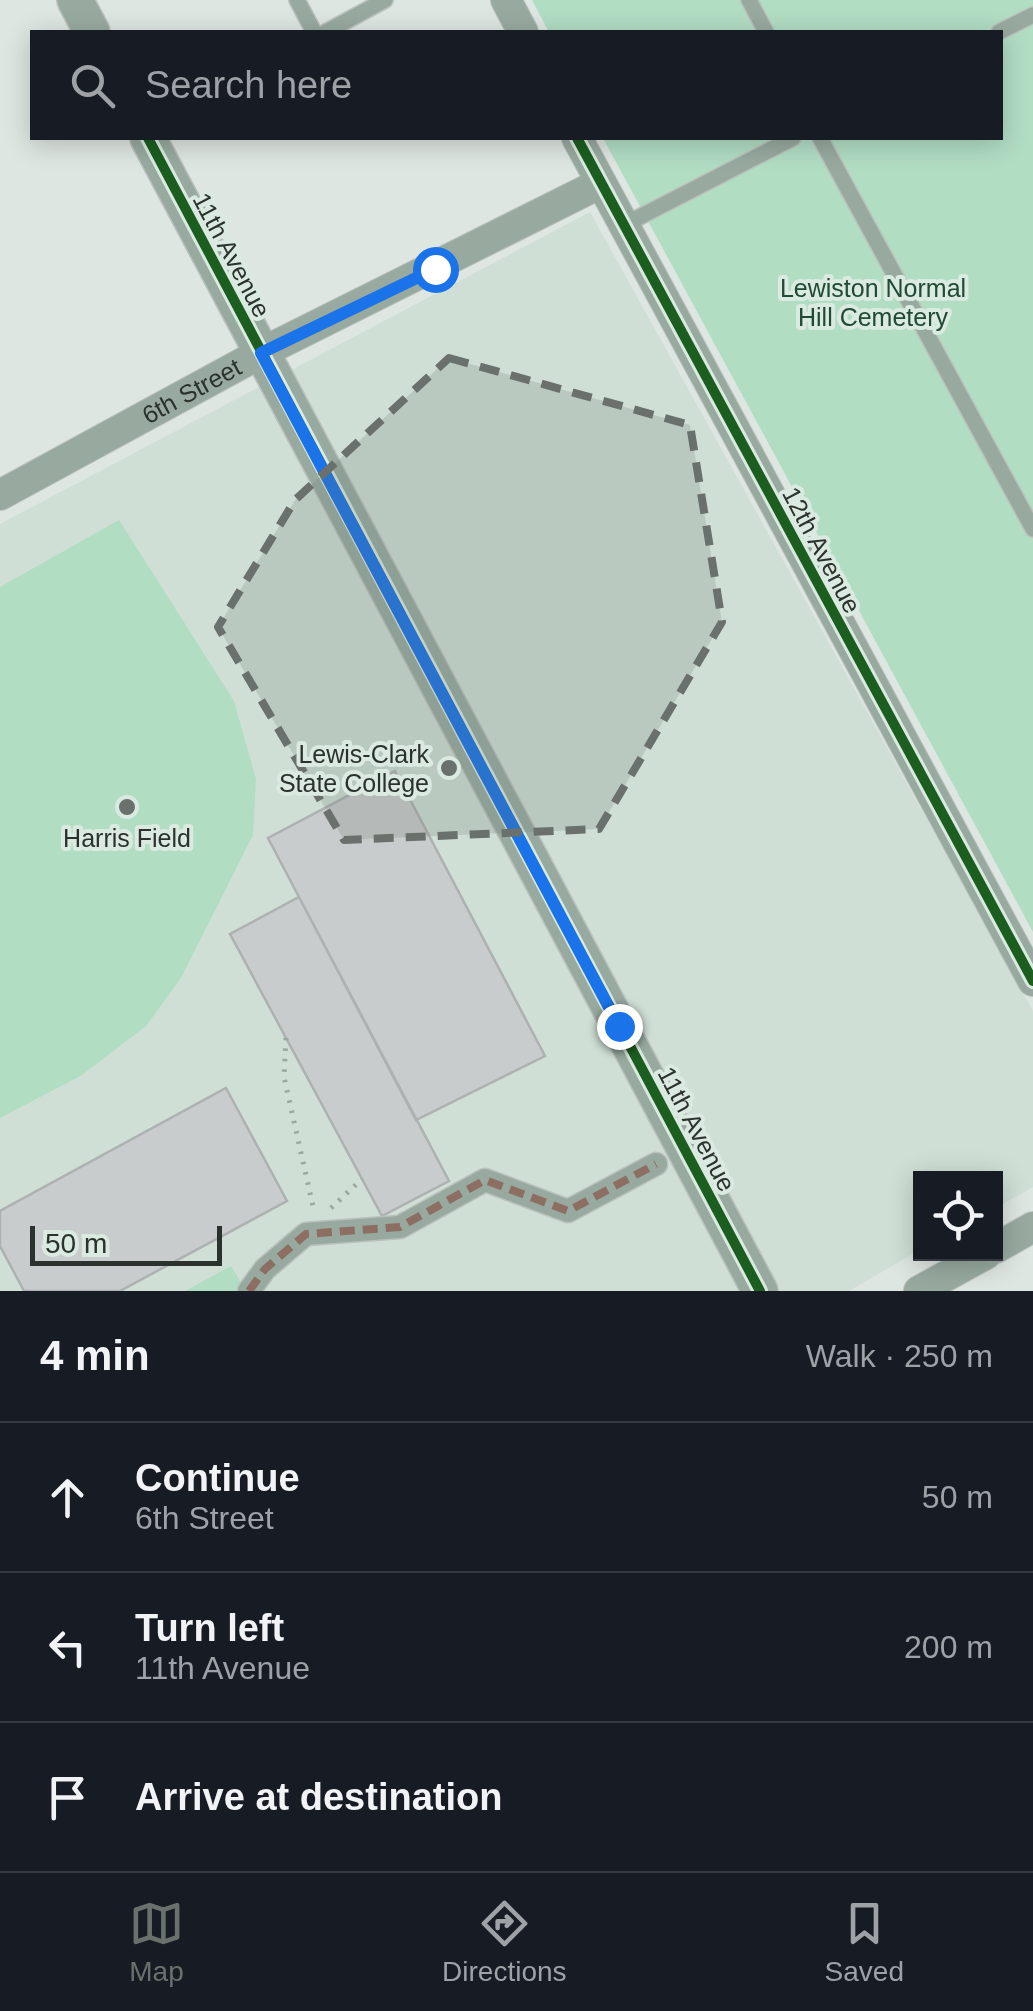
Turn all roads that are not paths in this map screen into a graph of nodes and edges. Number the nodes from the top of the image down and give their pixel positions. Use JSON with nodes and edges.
{"nodes":[{"id":1,"x":75,"y":0,"type":"edge"},
{"id":2,"x":297,"y":0,"type":"edge"},
{"id":3,"x":385,"y":0,"type":"edge"},
{"id":4,"x":506,"y":0,"type":"edge"},
{"id":5,"x":749,"y":0,"type":"edge"},
{"id":6,"x":1033,"y":15,"type":"edge"},
{"id":7,"x":91,"y":30,"type":"edge"},
{"id":8,"x":313,"y":30,"type":"edge"},
{"id":9,"x":330,"y":30,"type":"edge"},
{"id":10,"x":522,"y":30,"type":"edge"},
{"id":11,"x":765,"y":30,"type":"edge"},
{"id":12,"x":1003,"y":30,"type":"edge"},
{"id":13,"x":149,"y":140,"type":"edge"},
{"id":14,"x":579,"y":140,"type":"edge"},
{"id":15,"x":789,"y":140,"type":"edge"},
{"id":16,"x":821,"y":140,"type":"edge"},
{"id":17,"x":601,"y":183,"type":"junction"},
{"id":18,"x":624,"y":225,"type":"junction"},
{"id":19,"x":261,"y":353,"type":"junction"},
{"id":20,"x":0,"y":495,"type":"edge"},
{"id":21,"x":1033,"y":530,"type":"edge"},
{"id":22,"x":1033,"y":981,"type":"edge"},
{"id":23,"x":656,"y":1164,"type":"dead end"},
{"id":24,"x":1033,"y":1227,"type":"edge"},
{"id":25,"x":1003,"y":1244,"type":"edge"},
{"id":26,"x":973,"y":1261,"type":"edge"},
{"id":27,"x":249,"y":1291,"type":"edge"},
{"id":28,"x":760,"y":1291,"type":"edge"},
{"id":29,"x":919,"y":1291,"type":"edge"}],
"edges":[{"from":1,"to":7,"type":"street"},
{"from":2,"to":8,"type":"lane"},
{"from":3,"to":9,"type":"lane"},
{"from":4,"to":10,"type":"street"},
{"from":5,"to":11,"type":"lane"},
{"from":6,"to":12,"type":"lane"},
{"from":13,"to":19,"type":"street","name":"11th Avenue"},
{"from":14,"to":17,"type":"street","name":"12th Avenue"},
{"from":15,"to":18,"type":"lane"},
{"from":16,"to":21,"type":"lane"},
{"from":17,"to":18,"type":"street","name":"12th Avenue"},
{"from":17,"to":19,"type":"street","name":"6th Street"},
{"from":18,"to":22,"type":"street","name":"12th Avenue"},
{"from":19,"to":20,"type":"street","name":"6th Street"},
{"from":19,"to":28,"type":"street","name":"11th Avenue"},
{"from":23,"to":27,"type":"street"},
{"from":24,"to":25,"type":"street"},
{"from":26,"to":29,"type":"street"}]}
